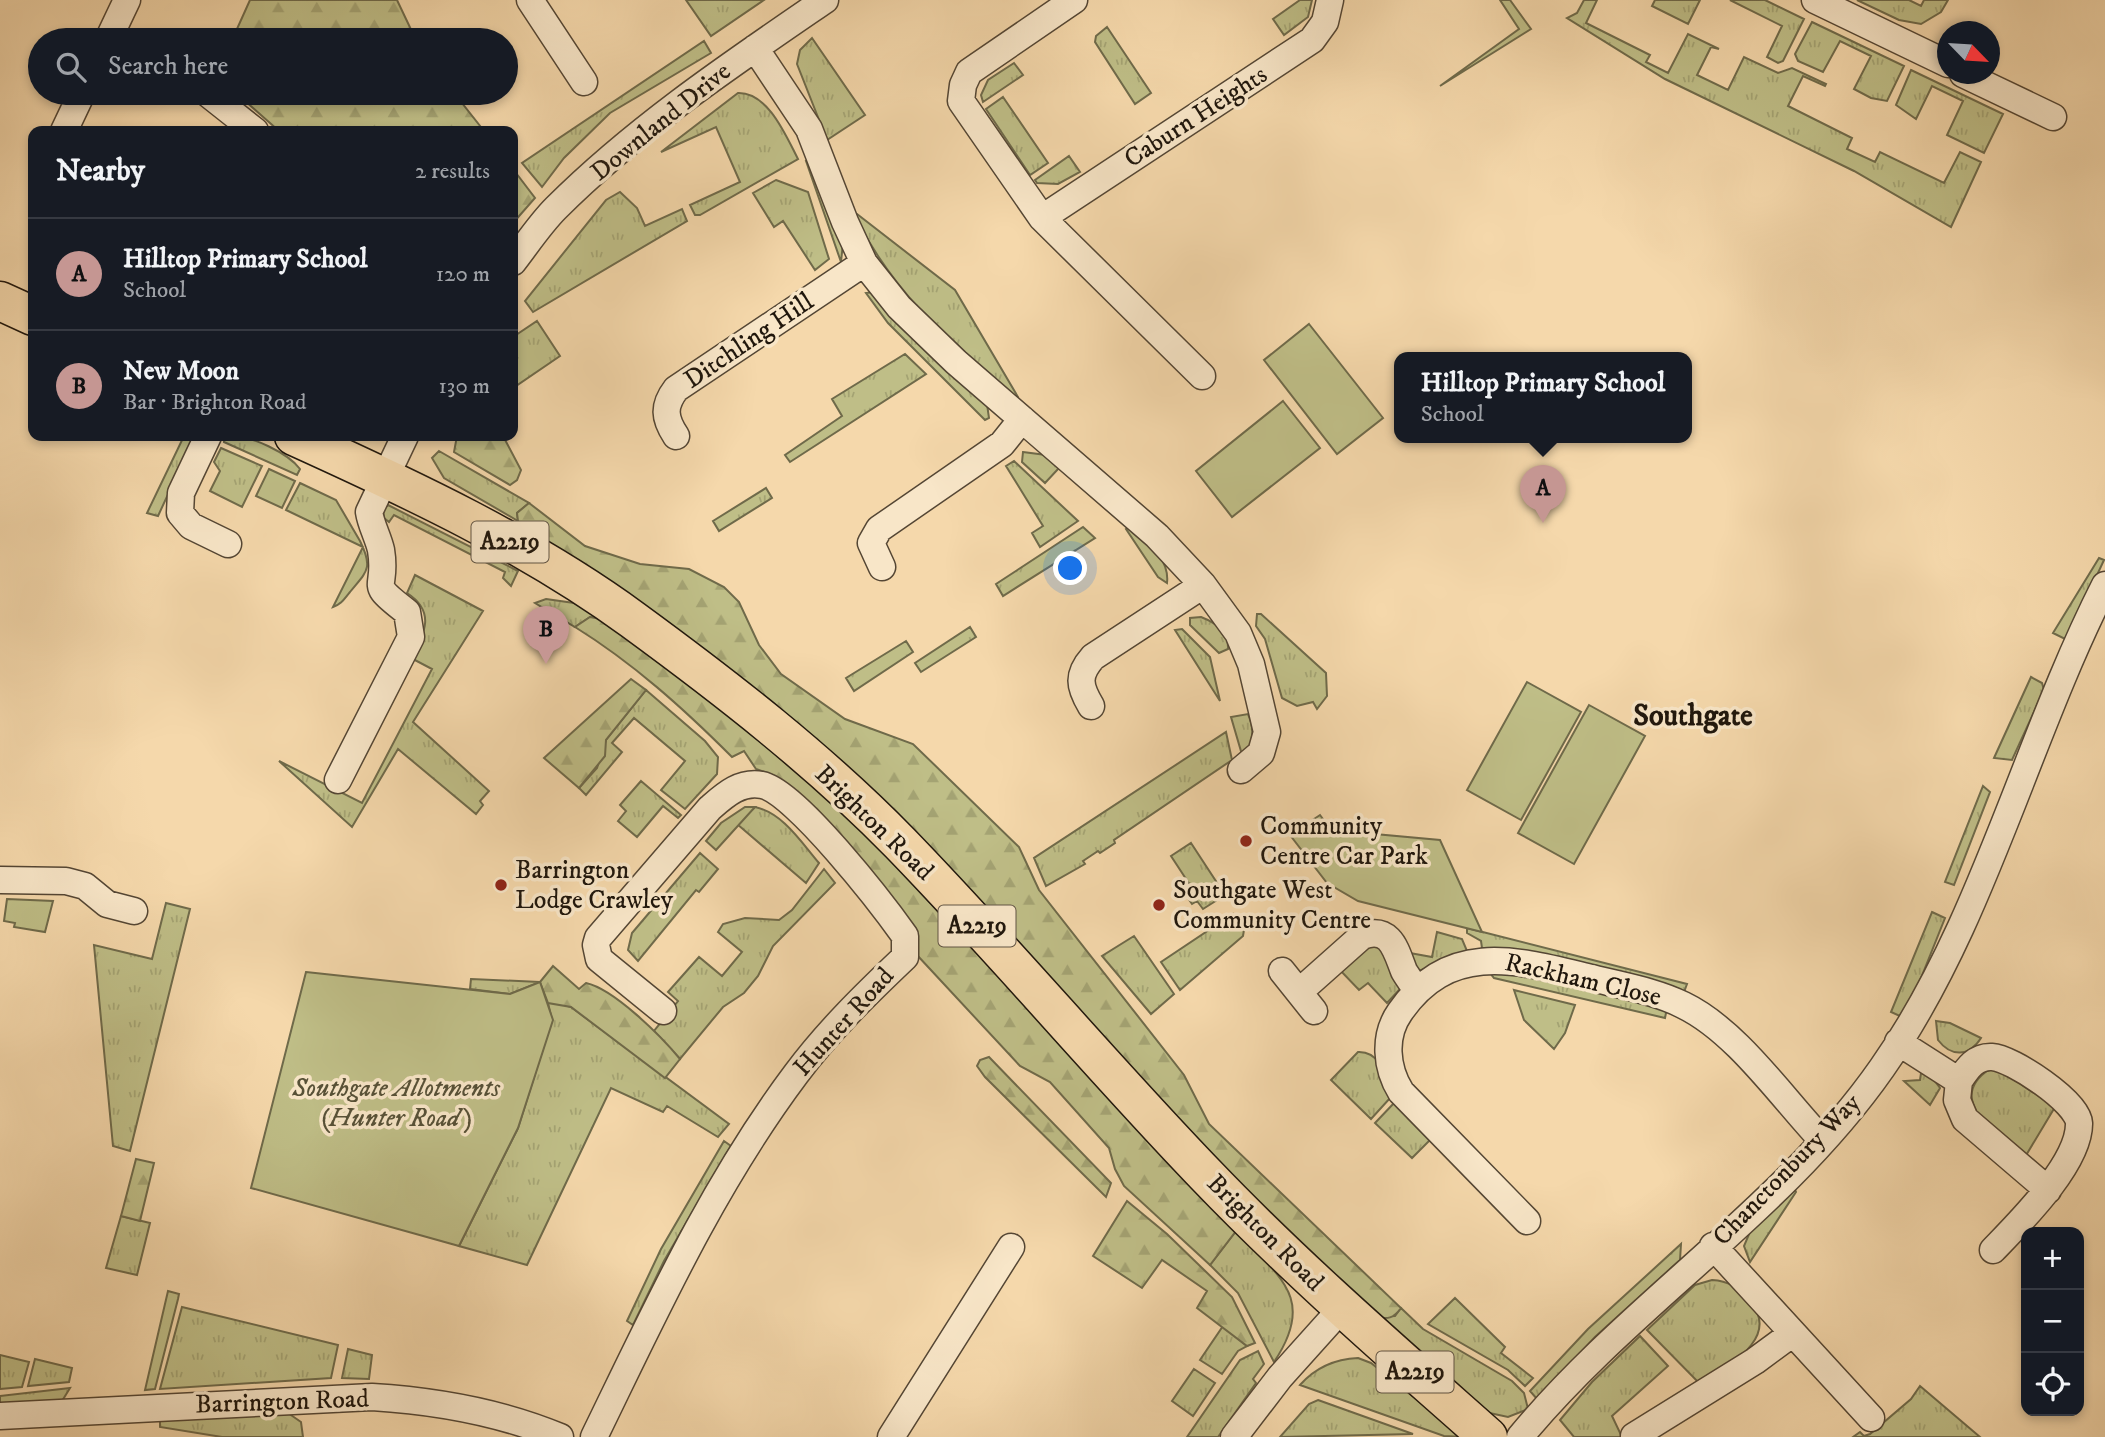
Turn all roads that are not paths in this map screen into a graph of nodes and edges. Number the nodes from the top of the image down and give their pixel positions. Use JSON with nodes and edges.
{"nodes":[{"id":1,"x":127,"y":0,"type":"edge"},
{"id":2,"x":530,"y":0,"type":"edge"},
{"id":3,"x":825,"y":0,"type":"edge"},
{"id":4,"x":1074,"y":0,"type":"edge"},
{"id":5,"x":1330,"y":0,"type":"edge"},
{"id":6,"x":1815,"y":0,"type":"edge"},
{"id":7,"x":114,"y":28,"type":"edge"},
{"id":8,"x":755,"y":48,"type":"junction"},
{"id":9,"x":1937,"y":59,"type":"edge"},
{"id":10,"x":584,"y":82,"type":"dead end"},
{"id":11,"x":1984,"y":84,"type":"edge"},
{"id":12,"x":76,"y":105,"type":"edge"},
{"id":13,"x":222,"y":105,"type":"edge"},
{"id":14,"x":2053,"y":117,"type":"dead end"},
{"id":15,"x":66,"y":126,"type":"edge"},
{"id":16,"x":249,"y":126,"type":"edge"},
{"id":17,"x":1042,"y":218,"type":"junction"},
{"id":18,"x":518,"y":256,"type":"edge"},
{"id":19,"x":864,"y":262,"type":"junction"},
{"id":20,"x":0,"y":301,"type":"edge"},
{"id":21,"x":28,"y":314,"type":"edge"},
{"id":22,"x":1202,"y":376,"type":"dead end"},
{"id":23,"x":1022,"y":419,"type":"junction"},
{"id":24,"x":676,"y":436,"type":"dead end"},
{"id":25,"x":206,"y":441,"type":"edge"},
{"id":26,"x":305,"y":441,"type":"edge"},
{"id":27,"x":402,"y":441,"type":"edge"},
{"id":28,"x":384,"y":477,"type":"junction"},
{"id":29,"x":228,"y":544,"type":"dead end"},
{"id":30,"x":882,"y":567,"type":"dead end"},
{"id":31,"x":1203,"y":585,"type":"junction"},
{"id":32,"x":2105,"y":585,"type":"edge"},
{"id":33,"x":1091,"y":706,"type":"dead end"},
{"id":34,"x":1241,"y":770,"type":"dead end"},
{"id":35,"x":338,"y":780,"type":"dead end"},
{"id":36,"x":0,"y":880,"type":"edge"},
{"id":37,"x":134,"y":911,"type":"dead end"},
{"id":38,"x":1282,"y":971,"type":"dead end"},
{"id":39,"x":1417,"y":991,"type":"junction"},
{"id":40,"x":663,"y":1011,"type":"dead end"},
{"id":41,"x":1898,"y":1042,"type":"junction"},
{"id":42,"x":1959,"y":1081,"type":"junction"},
{"id":43,"x":1823,"y":1141,"type":"junction"},
{"id":44,"x":2048,"y":1190,"type":"junction"},
{"id":45,"x":1527,"y":1221,"type":"dead end"},
{"id":46,"x":1713,"y":1246,"type":"junction"},
{"id":47,"x":1012,"y":1247,"type":"dead end"},
{"id":48,"x":1993,"y":1250,"type":"dead end"},
{"id":49,"x":1342,"y":1308,"type":"junction"},
{"id":50,"x":1793,"y":1333,"type":"junction"},
{"id":51,"x":0,"y":1416,"type":"edge"},
{"id":52,"x":1871,"y":1418,"type":"dead end"},
{"id":53,"x":1634,"y":1436,"type":"edge"},
{"id":54,"x":560,"y":1437,"type":"edge"},
{"id":55,"x":594,"y":1437,"type":"edge"},
{"id":56,"x":891,"y":1437,"type":"edge"},
{"id":57,"x":1234,"y":1437,"type":"edge"},
{"id":58,"x":1488,"y":1437,"type":"edge"},
{"id":59,"x":1521,"y":1437,"type":"edge"}],
"edges":[{"from":1,"to":7,"type":"street"},
{"from":2,"to":10,"type":"street"},
{"from":3,"to":8,"type":"street","name":"Downland Drive"},
{"from":4,"to":17,"type":"street"},
{"from":5,"to":17,"type":"street","name":"Caburn Heights"},
{"from":6,"to":9,"type":"street"},
{"from":8,"to":18,"type":"street","name":"Downland Drive"},
{"from":8,"to":19,"type":"street"},
{"from":11,"to":14,"type":"street"},
{"from":12,"to":15,"type":"street"},
{"from":13,"to":16,"type":"street"},
{"from":17,"to":22,"type":"street"},
{"from":19,"to":23,"type":"street"},
{"from":19,"to":24,"type":"street","name":"Ditchling Hill"},
{"from":20,"to":21,"type":"main road"},
{"from":23,"to":30,"type":"street"},
{"from":23,"to":31,"type":"street"},
{"from":25,"to":29,"type":"street"},
{"from":26,"to":28,"type":"main road","name":"Brighton Road","number":"A2219"},
{"from":27,"to":28,"type":"street"},
{"from":28,"to":35,"type":"street"},
{"from":28,"to":49,"type":"main road","name":"Brighton Road","number":"A2219"},
{"from":31,"to":33,"type":"street"},
{"from":31,"to":34,"type":"street"},
{"from":32,"to":41,"type":"street","name":"Chanctonbury Way"},
{"from":36,"to":37,"type":"street"},
{"from":38,"to":39,"type":"street"},
{"from":39,"to":43,"type":"street","name":"Rackham Close"},
{"from":39,"to":45,"type":"street","name":"Rackham Close"},
{"from":40,"to":55,"type":"street","name":"Hunter Road"},
{"from":41,"to":42,"type":"street"},
{"from":41,"to":43,"type":"street","name":"Chanctonbury Way"},
{"from":42,"to":44,"type":"street"},
{"from":42,"to":44,"type":"street"},
{"from":43,"to":46,"type":"street","name":"Chanctonbury Way"},
{"from":44,"to":48,"type":"street"},
{"from":46,"to":50,"type":"street"},
{"from":46,"to":59,"type":"street","name":"Chanctonbury Way"},
{"from":47,"to":56,"type":"street"},
{"from":49,"to":57,"type":"street"},
{"from":49,"to":58,"type":"main road","name":"Brighton Road","number":"A2219"},
{"from":50,"to":52,"type":"street"},
{"from":50,"to":53,"type":"street"},
{"from":51,"to":54,"type":"street","name":"Barrington Road"}]}
